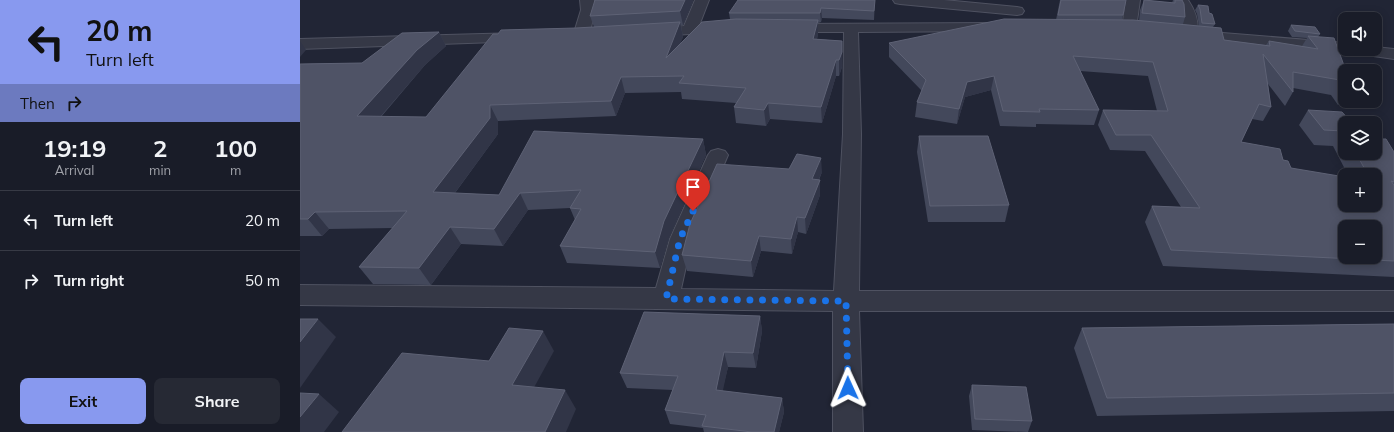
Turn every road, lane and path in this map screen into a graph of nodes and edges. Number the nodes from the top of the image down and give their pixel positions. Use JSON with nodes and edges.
{"nodes":[{"id":1,"x":587,"y":0,"type":"edge"},
{"id":2,"x":702,"y":0,"type":"edge"},
{"id":3,"x":900,"y":0,"type":"edge"},
{"id":4,"x":1133,"y":0,"type":"edge"},
{"id":5,"x":1183,"y":3,"type":"edge"},
{"id":6,"x":1015,"y":15,"type":"edge"},
{"id":7,"x":738,"y":28,"type":"edge"},
{"id":8,"x":775,"y":28,"type":"edge"},
{"id":9,"x":851,"y":29,"type":"junction"},
{"id":10,"x":1144,"y":30,"type":"edge"},
{"id":11,"x":689,"y":31,"type":"junction"},
{"id":12,"x":1174,"y":32,"type":"edge"},
{"id":13,"x":642,"y":33,"type":"edge"},
{"id":14,"x":1190,"y":34,"type":"junction"},
{"id":15,"x":596,"y":35,"type":"edge"},
{"id":16,"x":565,"y":36,"type":"edge"},
{"id":17,"x":581,"y":36,"type":"junction"},
{"id":18,"x":533,"y":37,"type":"edge"},
{"id":19,"x":300,"y":44,"type":"edge"},
{"id":20,"x":1338,"y":47,"type":"edge"},
{"id":21,"x":1382,"y":53,"type":"edge"},
{"id":22,"x":1394,"y":54,"type":"edge"},
{"id":23,"x":718,"y":155,"type":"dead end"},
{"id":24,"x":300,"y":296,"type":"edge"},
{"id":25,"x":666,"y":299,"type":"junction"},
{"id":26,"x":846,"y":301,"type":"junction"},
{"id":27,"x":1394,"y":301,"type":"edge"},
{"id":28,"x":848,"y":432,"type":"edge"}],
"edges":[{"from":1,"to":17,"type":"street"},
{"from":2,"to":11,"type":"street"},
{"from":3,"to":6,"type":"street"},
{"from":4,"to":10,"type":"street"},
{"from":5,"to":14,"type":"street"},
{"from":6,"to":9,"type":"street"},
{"from":7,"to":11,"type":"street"},
{"from":8,"to":9,"type":"street"},
{"from":9,"to":26,"type":"street"},
{"from":11,"to":13,"type":"street"},
{"from":12,"to":14,"type":"street"},
{"from":14,"to":20,"type":"street"},
{"from":15,"to":17,"type":"street"},
{"from":16,"to":17,"type":"street"},
{"from":18,"to":19,"type":"street"},
{"from":21,"to":22,"type":"street"},
{"from":23,"to":25,"type":"street"},
{"from":24,"to":25,"type":"street"},
{"from":25,"to":26,"type":"street"},
{"from":26,"to":27,"type":"street"},
{"from":26,"to":28,"type":"street"}]}
